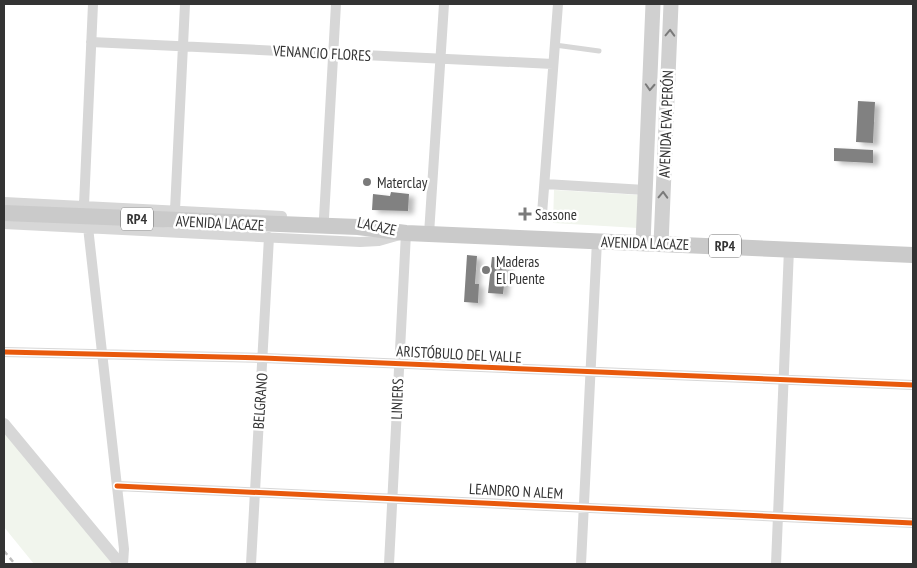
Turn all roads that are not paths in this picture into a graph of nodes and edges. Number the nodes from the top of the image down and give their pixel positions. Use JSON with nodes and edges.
{"nodes":[{"id":1,"x":93,"y":4,"type":"edge"},
{"id":2,"x":185,"y":4,"type":"edge"},
{"id":3,"x":336,"y":4,"type":"edge"},
{"id":4,"x":444,"y":4,"type":"edge"},
{"id":5,"x":558,"y":4,"type":"edge"},
{"id":6,"x":653,"y":4,"type":"edge"},
{"id":7,"x":671,"y":4,"type":"edge"},
{"id":8,"x":91,"y":42,"type":"junction"},
{"id":9,"x":554,"y":45,"type":"junction"},
{"id":10,"x":183,"y":47,"type":"junction"},
{"id":11,"x":599,"y":51,"type":"dead end"},
{"id":12,"x":333,"y":52,"type":"junction"},
{"id":13,"x":441,"y":60,"type":"junction"},
{"id":14,"x":553,"y":64,"type":"junction"},
{"id":15,"x":545,"y":184,"type":"junction"},
{"id":16,"x":645,"y":190,"type":"junction"},
{"id":17,"x":4,"y":202,"type":"edge"},
{"id":18,"x":84,"y":205,"type":"junction"},
{"id":19,"x":175,"y":210,"type":"junction"},
{"id":20,"x":4,"y":213,"type":"edge"},
{"id":21,"x":542,"y":214,"type":"dead end"},
{"id":22,"x":4,"y":218,"type":"edge"},
{"id":23,"x":324,"y":218,"type":"junction"},
{"id":24,"x":4,"y":224,"type":"edge"},
{"id":25,"x":88,"y":227,"type":"junction"},
{"id":26,"x":270,"y":231,"type":"junction"},
{"id":27,"x":406,"y":233,"type":"junction"},
{"id":28,"x":429,"y":234,"type":"junction"},
{"id":29,"x":597,"y":241,"type":"junction"},
{"id":30,"x":643,"y":243,"type":"junction"},
{"id":31,"x":661,"y":244,"type":"junction"},
{"id":32,"x":789,"y":249,"type":"junction"},
{"id":33,"x":913,"y":255,"type":"edge"},
{"id":34,"x":4,"y":352,"type":"edge"},
{"id":35,"x":102,"y":353,"type":"junction"},
{"id":36,"x":263,"y":358,"type":"junction"},
{"id":37,"x":398,"y":363,"type":"junction"},
{"id":38,"x":590,"y":373,"type":"junction"},
{"id":39,"x":785,"y":379,"type":"junction"},
{"id":40,"x":913,"y":384,"type":"edge"},
{"id":41,"x":4,"y":424,"type":"edge"},
{"id":42,"x":118,"y":486,"type":"junction"},
{"id":43,"x":255,"y":492,"type":"junction"},
{"id":44,"x":393,"y":498,"type":"junction"},
{"id":45,"x":584,"y":507,"type":"junction"},
{"id":46,"x":778,"y":516,"type":"junction"},
{"id":47,"x":913,"y":523,"type":"edge"},
{"id":48,"x":121,"y":564,"type":"edge"},
{"id":49,"x":251,"y":564,"type":"edge"},
{"id":50,"x":389,"y":564,"type":"edge"},
{"id":51,"x":581,"y":564,"type":"edge"},
{"id":52,"x":776,"y":564,"type":"edge"}],
"edges":[{"from":1,"to":8,"type":"street"},
{"from":2,"to":10,"type":"street"},
{"from":3,"to":12,"type":"street"},
{"from":4,"to":13,"type":"street"},
{"from":5,"to":9,"type":"street"},
{"from":6,"to":16,"type":"main road","name":"AVENIDA EVA PERÓN","one_way":true},
{"from":31,"to":7,"type":"main road","name":"AVENIDA EVA PERÓN","one_way":true},
{"from":8,"to":10,"type":"street","name":"VENANCIO FLORES"},
{"from":8,"to":18,"type":"street"},
{"from":9,"to":11,"type":"lane"},
{"from":9,"to":14,"type":"street"},
{"from":10,"to":12,"type":"street","name":"VENANCIO FLORES"},
{"from":10,"to":19,"type":"street"},
{"from":12,"to":13,"type":"street","name":"VENANCIO FLORES"},
{"from":12,"to":23,"type":"street"},
{"from":13,"to":14,"type":"street","name":"VENANCIO FLORES"},
{"from":13,"to":28,"type":"street"},
{"from":14,"to":15,"type":"street"},
{"from":15,"to":16,"type":"street"},
{"from":15,"to":21,"type":"street"},
{"from":16,"to":30,"type":"main road","name":"AVENIDA EVA PERÓN"},
{"from":17,"to":18,"type":"street","name":"LACAZE"},
{"from":18,"to":19,"type":"street","name":"LACAZE"},
{"from":19,"to":23,"type":"street","name":"LACAZE"},
{"from":20,"to":26,"type":"main road","name":"AVENIDA LACAZE","number":"RP4"},
{"from":22,"to":26,"type":"main road","name":"AVENIDA LACAZE","number":"RP4"},
{"from":23,"to":27,"type":"street","name":"LACAZE"},
{"from":24,"to":25,"type":"street"},
{"from":25,"to":26,"type":"street"},
{"from":25,"to":35,"type":"street"},
{"from":26,"to":27,"type":"main road","name":"AVENIDA LACAZE","number":"RP4"},
{"from":26,"to":36,"type":"street","name":"BELGRANO"},
{"from":27,"to":28,"type":"main road","name":"AVENIDA LACAZE","number":"RP4"},
{"from":27,"to":37,"type":"street","name":"LINIERS"},
{"from":28,"to":29,"type":"main road","name":"AVENIDA LACAZE","number":"RP4"},
{"from":29,"to":30,"type":"main road","name":"AVENIDA LACAZE","number":"RP4"},
{"from":29,"to":38,"type":"street"},
{"from":30,"to":31,"type":"main road","name":"AVENIDA LACAZE","number":"RP4"},
{"from":31,"to":32,"type":"main road","name":"AVENIDA LACAZE","number":"RP4"},
{"from":32,"to":33,"type":"main road","name":"AVENIDA LACAZE","number":"RP4"},
{"from":32,"to":39,"type":"street"},
{"from":34,"to":35,"type":"street","name":"ARISTÓBULO DEL VALLE"},
{"from":35,"to":36,"type":"street","name":"ARISTÓBULO DEL VALLE"},
{"from":35,"to":42,"type":"street"},
{"from":36,"to":37,"type":"street","name":"ARISTÓBULO DEL VALLE"},
{"from":36,"to":43,"type":"street","name":"BELGRANO"},
{"from":37,"to":38,"type":"street","name":"ARISTÓBULO DEL VALLE"},
{"from":37,"to":44,"type":"street","name":"LINIERS"},
{"from":38,"to":39,"type":"street","name":"ARISTÓBULO DEL VALLE"},
{"from":38,"to":45,"type":"street"},
{"from":39,"to":40,"type":"street","name":"ARISTÓBULO DEL VALLE"},
{"from":39,"to":46,"type":"street"},
{"from":41,"to":48,"type":"street"},
{"from":42,"to":43,"type":"street","name":"LEANDRO N ALEM"},
{"from":42,"to":48,"type":"street"},
{"from":43,"to":44,"type":"street","name":"LEANDRO N ALEM"},
{"from":43,"to":49,"type":"street","name":"BELGRANO"},
{"from":44,"to":45,"type":"street","name":"LEANDRO N ALEM"},
{"from":44,"to":50,"type":"street","name":"LINIERS"},
{"from":45,"to":46,"type":"street","name":"LEANDRO N ALEM"},
{"from":45,"to":51,"type":"street"},
{"from":46,"to":47,"type":"street","name":"LEANDRO N ALEM"},
{"from":46,"to":52,"type":"street"}]}
